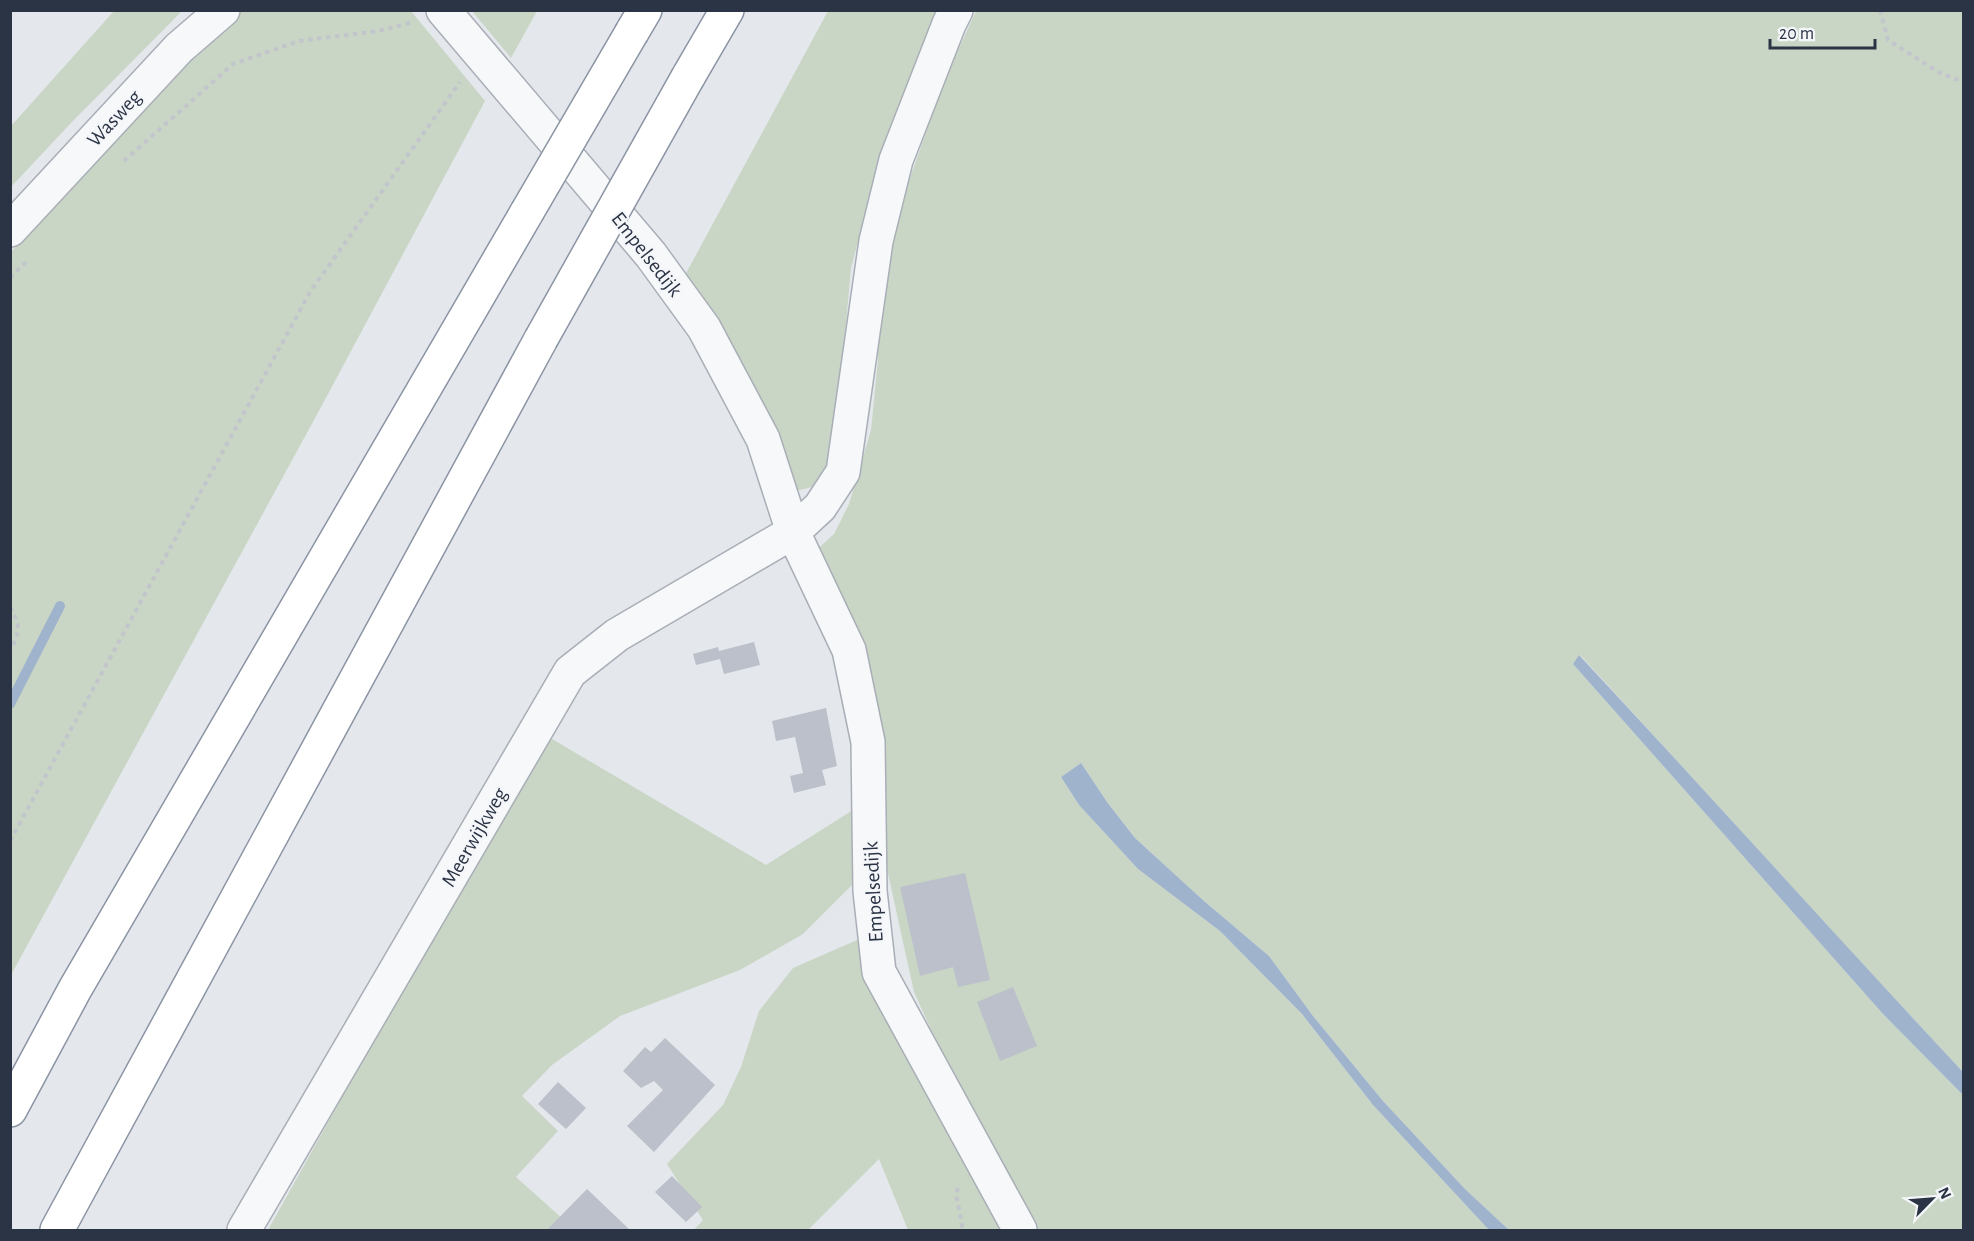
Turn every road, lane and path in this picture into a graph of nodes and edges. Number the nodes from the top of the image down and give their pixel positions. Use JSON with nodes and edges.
{"nodes":[{"id":1,"x":223,"y":10,"type":"edge"},
{"id":2,"x":727,"y":10,"type":"edge"},
{"id":3,"x":956,"y":10,"type":"edge"},
{"id":4,"x":1880,"y":10,"type":"edge"},
{"id":5,"x":444,"y":12,"type":"edge"},
{"id":6,"x":639,"y":21,"type":"edge"},
{"id":7,"x":480,"y":54,"type":"junction"},
{"id":8,"x":1964,"y":82,"type":"edge"},
{"id":9,"x":123,"y":162,"type":"dead end"},
{"id":10,"x":10,"y":230,"type":"edge"},
{"id":11,"x":35,"y":253,"type":"dead end"},
{"id":12,"x":10,"y":278,"type":"edge"},
{"id":13,"x":793,"y":532,"type":"junction"},
{"id":14,"x":10,"y":608,"type":"edge"},
{"id":15,"x":10,"y":651,"type":"edge"},
{"id":16,"x":10,"y":841,"type":"edge"},
{"id":17,"x":10,"y":1110,"type":"edge"},
{"id":18,"x":57,"y":1230,"type":"edge"},
{"id":19,"x":244,"y":1230,"type":"edge"},
{"id":20,"x":1020,"y":1230,"type":"edge"}],
"edges":[{"from":1,"to":10,"type":"street","name":"Wasweg"},
{"from":2,"to":18,"type":"highway","bridge":true},
{"from":3,"to":13,"type":"street"},
{"from":4,"to":8,"type":"path"},
{"from":5,"to":7,"type":"street","name":"Empelsedijk"},
{"from":5,"to":9,"type":"path"},
{"from":6,"to":17,"type":"highway","bridge":true},
{"from":7,"to":13,"type":"street","name":"Empelsedijk"},
{"from":7,"to":16,"type":"path"},
{"from":11,"to":12,"type":"path"},
{"from":13,"to":19,"type":"street","name":"Meerwijkweg"},
{"from":13,"to":20,"type":"street","name":"Empelsedijk"},
{"from":14,"to":15,"type":"path"}]}
